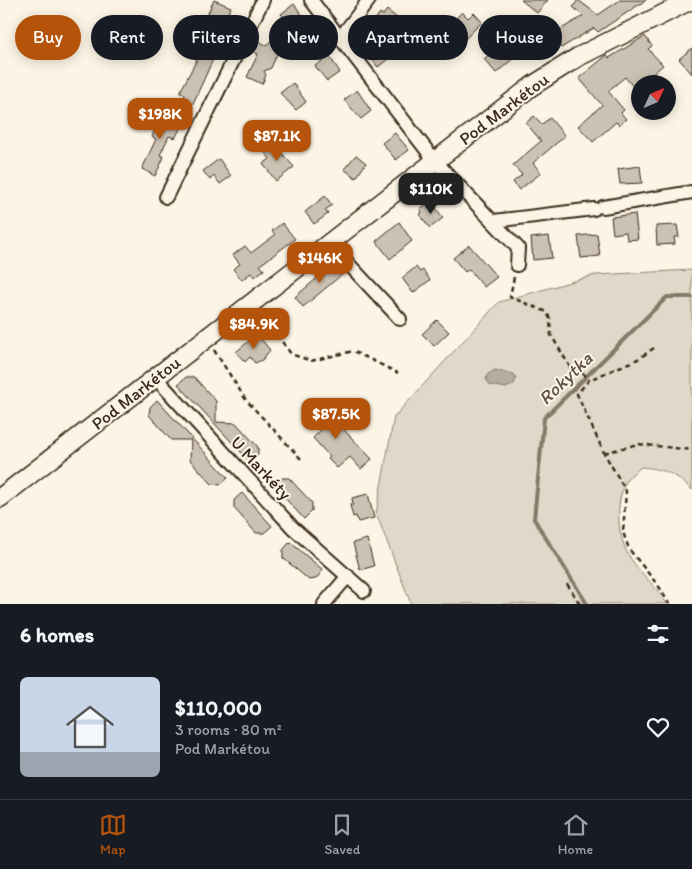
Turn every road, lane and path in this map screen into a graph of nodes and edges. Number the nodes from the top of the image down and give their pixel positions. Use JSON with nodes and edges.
{"nodes":[{"id":1,"x":263,"y":0,"type":"edge"},
{"id":2,"x":311,"y":0,"type":"edge"},
{"id":3,"x":369,"y":0,"type":"edge"},
{"id":4,"x":691,"y":0,"type":"edge"},
{"id":5,"x":340,"y":38,"type":"junction"},
{"id":6,"x":435,"y":161,"type":"junction"},
{"id":7,"x":692,"y":192,"type":"edge"},
{"id":8,"x":166,"y":196,"type":"dead end"},
{"id":9,"x":494,"y":221,"type":"junction"},
{"id":10,"x":329,"y":243,"type":"junction"},
{"id":11,"x":517,"y":265,"type":"joint"},
{"id":12,"x":253,"y":302,"type":"junction"},
{"id":13,"x":400,"y":319,"type":"dead end"},
{"id":14,"x":206,"y":338,"type":"junction"},
{"id":15,"x":654,"y":348,"type":"dead end"},
{"id":16,"x":398,"y":373,"type":"dead end"},
{"id":17,"x":155,"y":378,"type":"junction"},
{"id":18,"x":589,"y":379,"type":"junction"},
{"id":19,"x":692,"y":450,"type":"edge"},
{"id":20,"x":604,"y":454,"type":"junction"},
{"id":21,"x":302,"y":460,"type":"dead end"},
{"id":22,"x":0,"y":498,"type":"edge"},
{"id":23,"x":348,"y":576,"type":"junction"},
{"id":24,"x":567,"y":584,"type":"dead end"},
{"id":25,"x":364,"y":591,"type":"dead end"},
{"id":26,"x":324,"y":604,"type":"edge"},
{"id":27,"x":580,"y":604,"type":"edge"},
{"id":28,"x":669,"y":604,"type":"edge"}],
"edges":[{"from":1,"to":8,"type":"street"},
{"from":2,"to":5,"type":"street"},
{"from":3,"to":5,"type":"street"},
{"from":4,"to":6,"type":"street","name":"Pod Markétou"},
{"from":5,"to":6,"type":"street"},
{"from":6,"to":9,"type":"street"},
{"from":6,"to":10,"type":"street","name":"Pod Markétou"},
{"from":7,"to":9,"type":"street"},
{"from":9,"to":11,"type":"street"},
{"from":10,"to":12,"type":"street","name":"Pod Markétou"},
{"from":10,"to":13,"type":"street"},
{"from":11,"to":18,"type":"path"},
{"from":12,"to":14,"type":"street","name":"Pod Markétou"},
{"from":12,"to":16,"type":"path"},
{"from":14,"to":17,"type":"street","name":"Pod Markétou"},
{"from":14,"to":21,"type":"path"},
{"from":15,"to":18,"type":"path"},
{"from":17,"to":22,"type":"street","name":"Pod Markétou"},
{"from":17,"to":23,"type":"street","name":"U Markéty"},
{"from":18,"to":20,"type":"path"},
{"from":19,"to":20,"type":"path"},
{"from":20,"to":28,"type":"path"},
{"from":23,"to":25,"type":"street","name":"U Markéty"},
{"from":23,"to":26,"type":"street"},
{"from":24,"to":27,"type":"path"}]}
